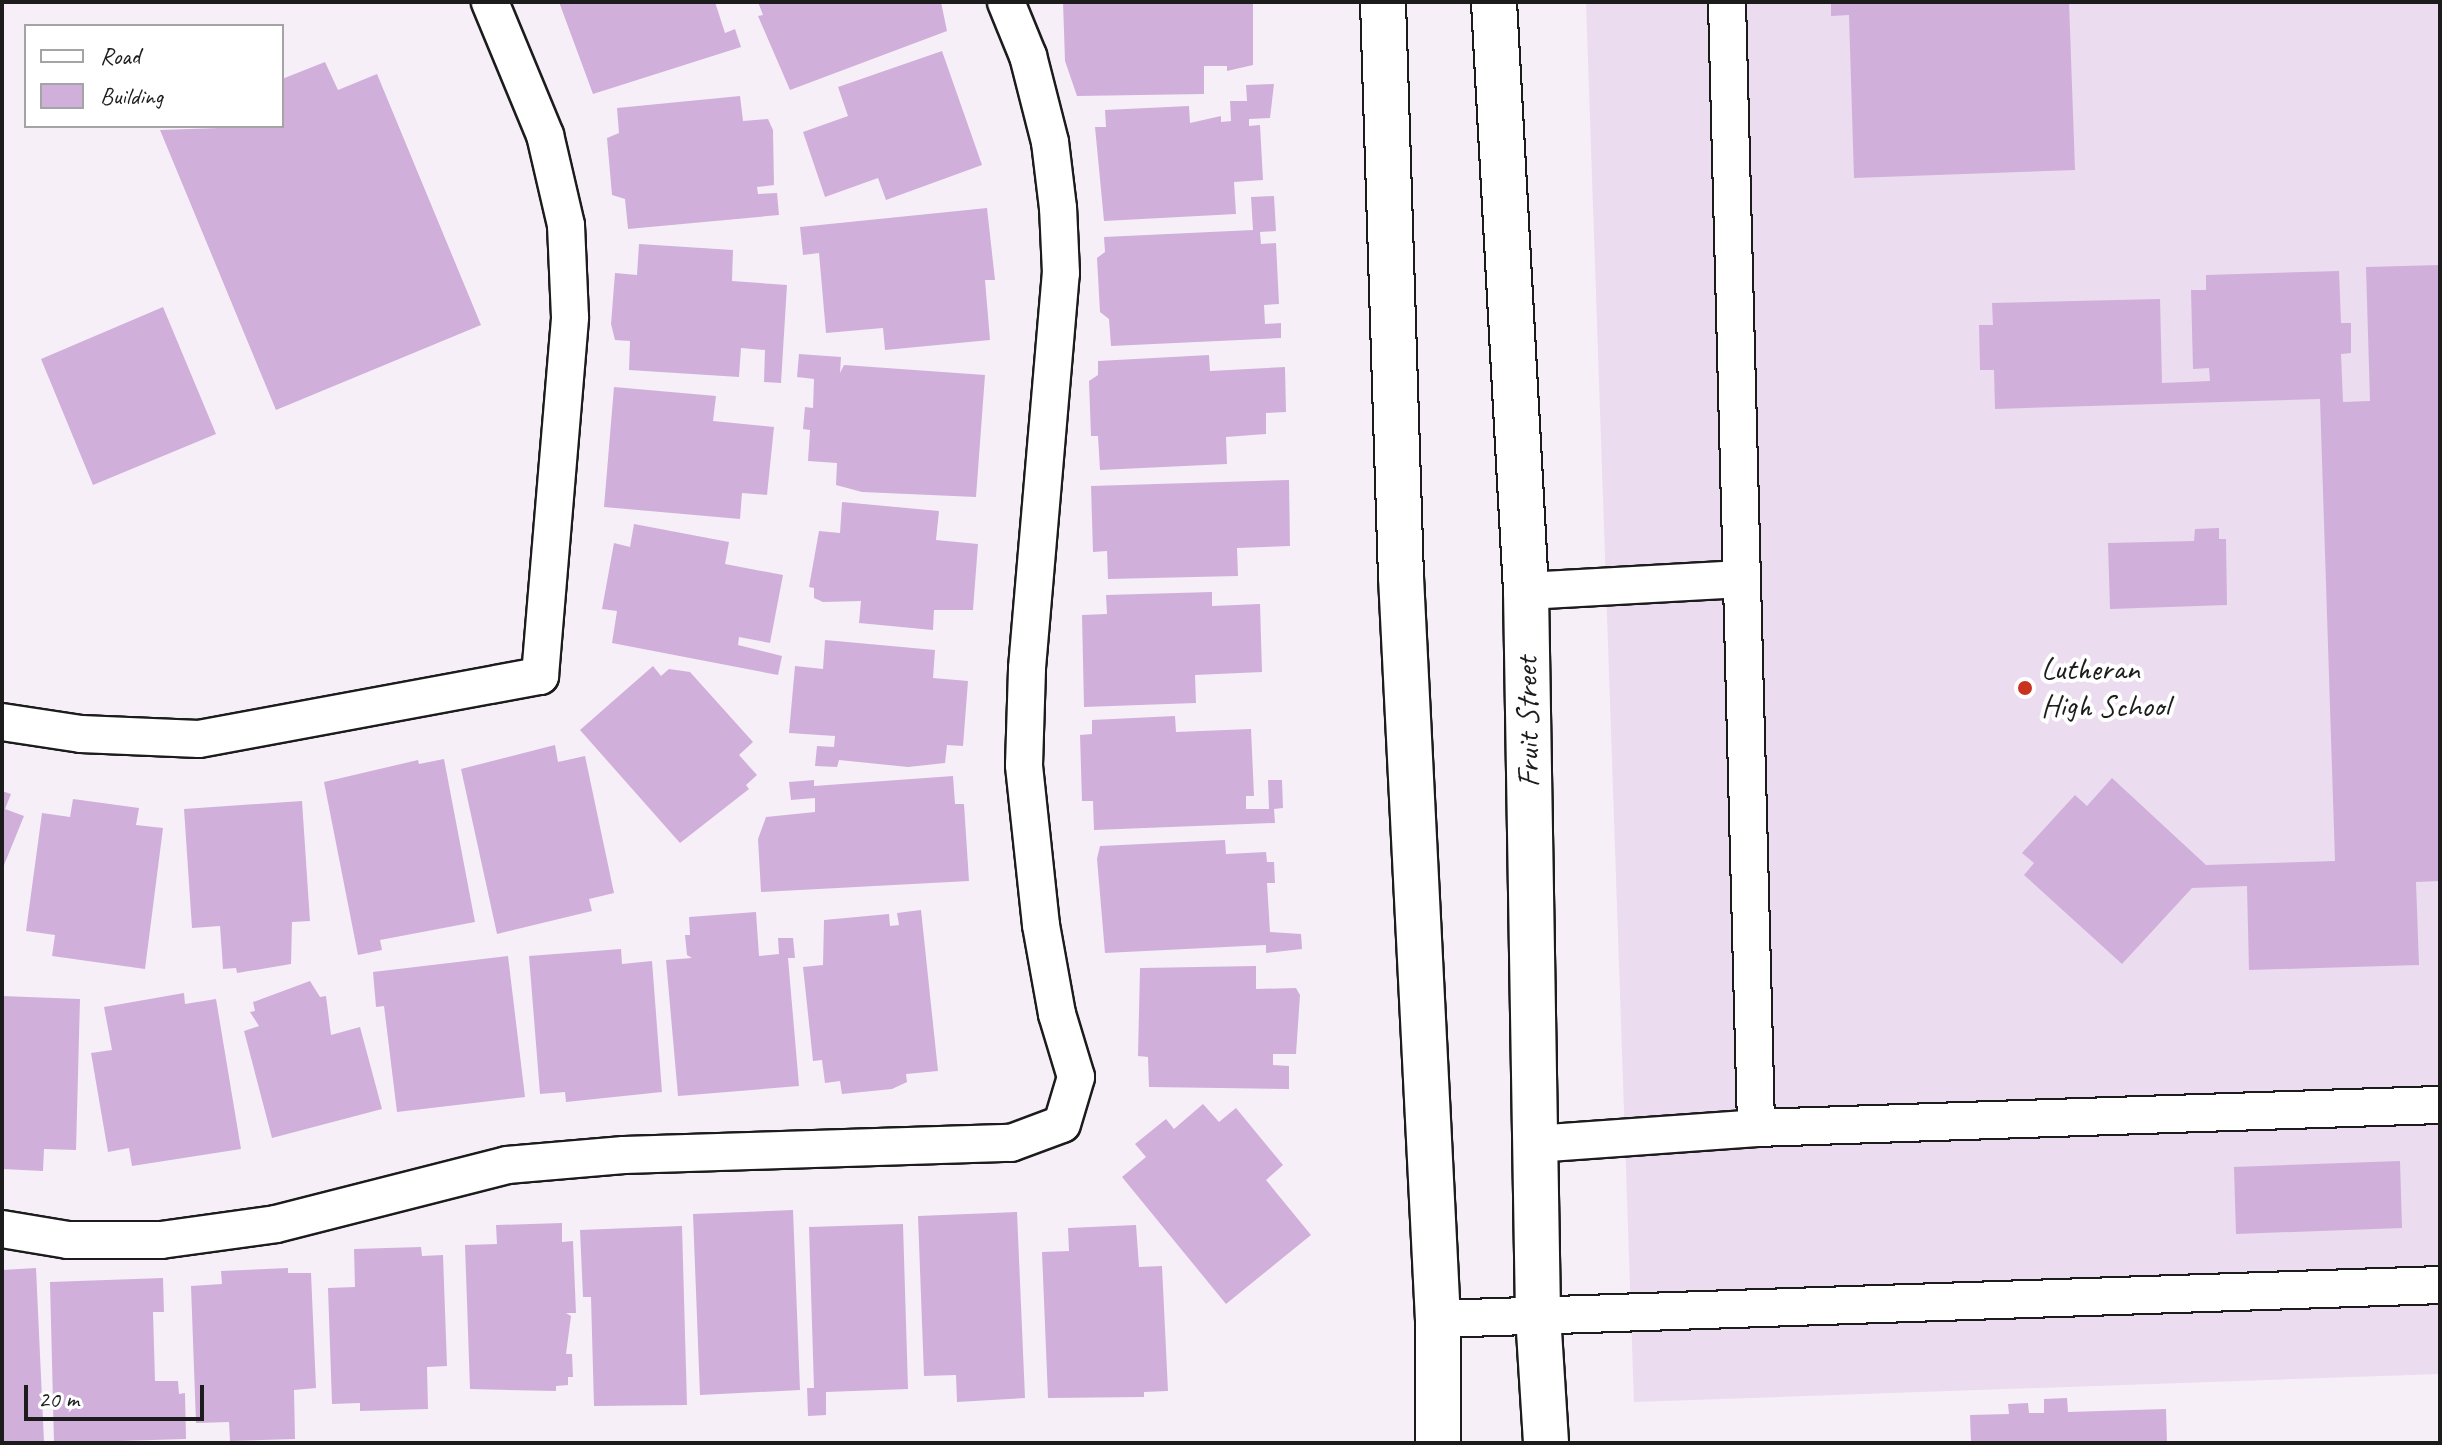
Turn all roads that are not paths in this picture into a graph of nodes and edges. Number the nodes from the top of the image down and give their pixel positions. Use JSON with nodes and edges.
{"nodes":[{"id":1,"x":490,"y":2,"type":"edge"},
{"id":2,"x":1006,"y":2,"type":"edge"},
{"id":3,"x":1383,"y":2,"type":"edge"},
{"id":4,"x":1494,"y":2,"type":"edge"},
{"id":5,"x":1727,"y":2,"type":"edge"},
{"id":6,"x":1742,"y":579,"type":"junction"},
{"id":7,"x":1526,"y":591,"type":"junction"},
{"id":8,"x":2,"y":722,"type":"edge"},
{"id":9,"x":2440,"y":1105,"type":"edge"},
{"id":10,"x":1756,"y":1128,"type":"junction"},
{"id":11,"x":1535,"y":1144,"type":"junction"},
{"id":12,"x":2,"y":1229,"type":"edge"},
{"id":13,"x":2440,"y":1285,"type":"edge"},
{"id":14,"x":1538,"y":1315,"type":"junction"},
{"id":15,"x":1438,"y":1319,"type":"junction"},
{"id":16,"x":1438,"y":1443,"type":"edge"},
{"id":17,"x":1546,"y":1443,"type":"edge"}],
"edges":[{"from":1,"to":8,"type":"lane"},
{"from":2,"to":12,"type":"lane"},
{"from":3,"to":15,"type":"main road"},
{"from":4,"to":7,"type":"main road","name":"Fruit Street"},
{"from":5,"to":6,"type":"lane"},
{"from":6,"to":7,"type":"lane"},
{"from":6,"to":10,"type":"lane"},
{"from":7,"to":11,"type":"main road","name":"Fruit Street"},
{"from":9,"to":10,"type":"lane"},
{"from":10,"to":11,"type":"lane"},
{"from":11,"to":14,"type":"main road","name":"Fruit Street"},
{"from":13,"to":14,"type":"lane"},
{"from":14,"to":15,"type":"lane"},
{"from":14,"to":17,"type":"main road","name":"Fruit Street"},
{"from":15,"to":16,"type":"main road"}]}
